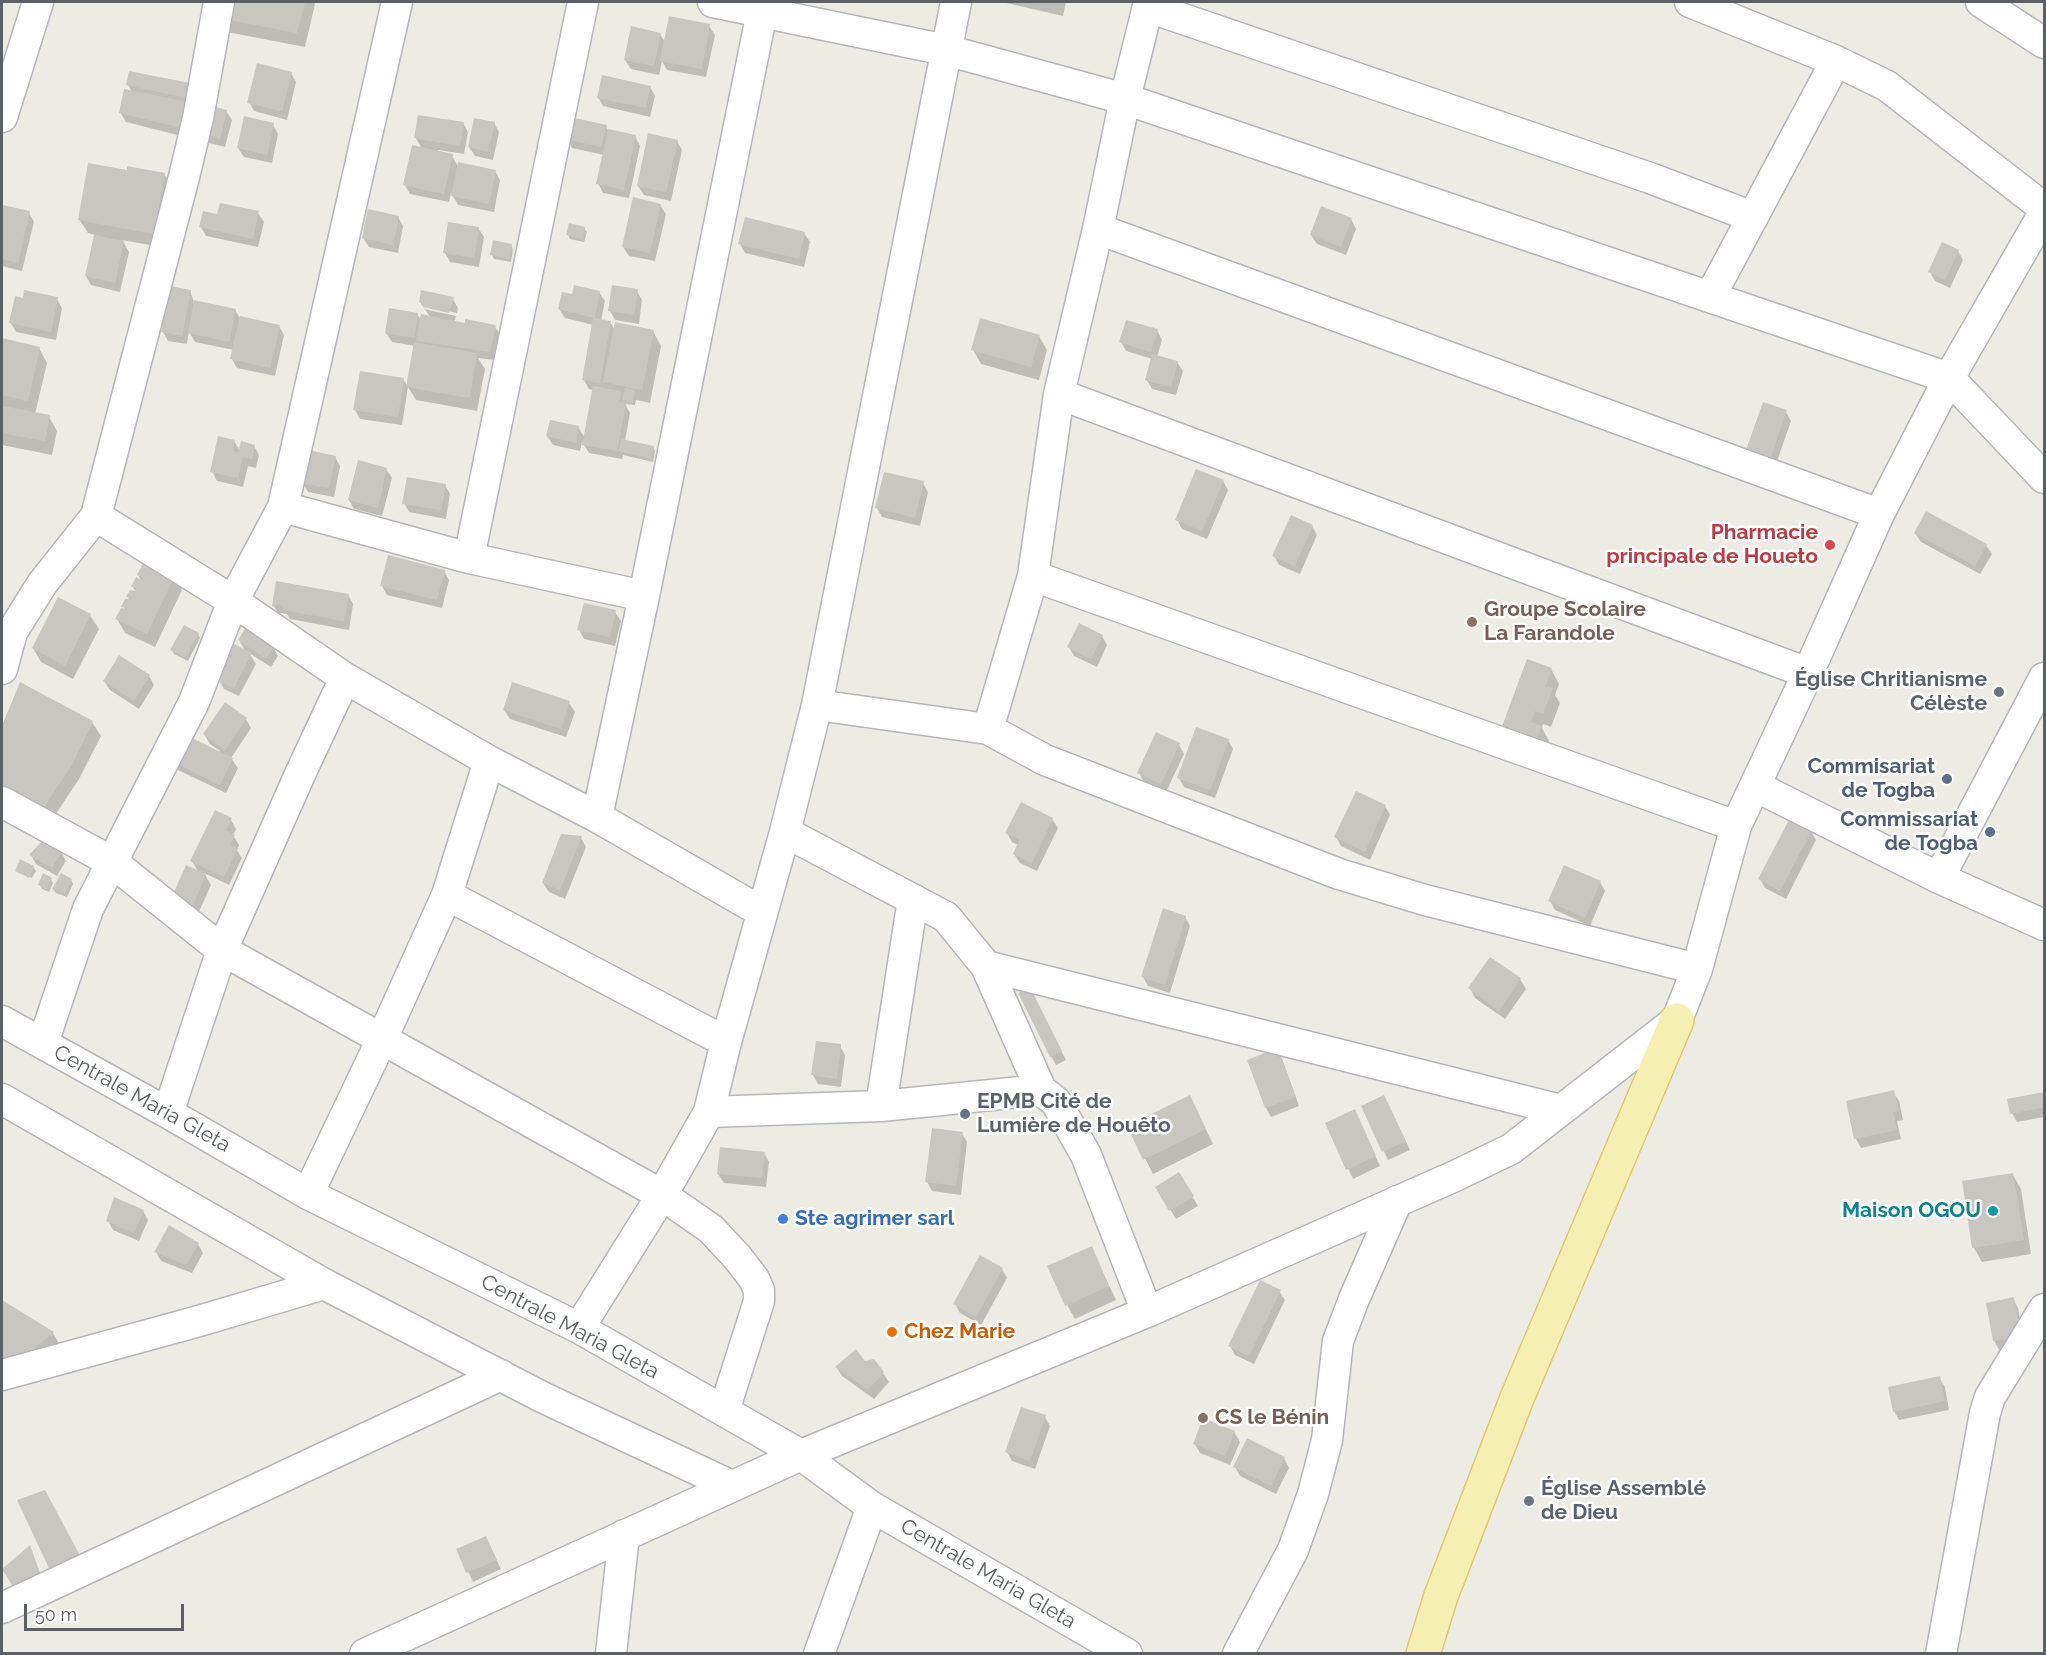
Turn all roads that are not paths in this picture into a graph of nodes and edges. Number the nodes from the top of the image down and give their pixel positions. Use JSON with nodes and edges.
{"nodes":[{"id":1,"x":38,"y":2,"type":"edge"},
{"id":2,"x":219,"y":2,"type":"edge"},
{"id":3,"x":397,"y":2,"type":"edge"},
{"id":4,"x":583,"y":2,"type":"edge"},
{"id":5,"x":713,"y":2,"type":"edge"},
{"id":6,"x":956,"y":2,"type":"edge"},
{"id":7,"x":1690,"y":2,"type":"edge"},
{"id":8,"x":1981,"y":2,"type":"edge"},
{"id":9,"x":1149,"y":4,"type":"edge"},
{"id":10,"x":763,"y":6,"type":"edge"},
{"id":11,"x":2044,"y":43,"type":"edge"},
{"id":12,"x":946,"y":50,"type":"junction"},
{"id":13,"x":1836,"y":62,"type":"junction"},
{"id":14,"x":1125,"y":99,"type":"junction"},
{"id":15,"x":2,"y":117,"type":"edge"},
{"id":16,"x":2044,"y":208,"type":"edge"},
{"id":17,"x":2044,"y":213,"type":"edge"},
{"id":18,"x":1753,"y":217,"type":"junction"},
{"id":19,"x":1098,"y":229,"type":"junction"},
{"id":20,"x":1710,"y":297,"type":"junction"},
{"id":21,"x":1950,"y":378,"type":"junction"},
{"id":22,"x":1059,"y":394,"type":"junction"},
{"id":23,"x":2044,"y":478,"type":"edge"},
{"id":24,"x":283,"y":507,"type":"junction"},
{"id":25,"x":1879,"y":514,"type":"junction"},
{"id":26,"x":96,"y":516,"type":"junction"},
{"id":27,"x":469,"y":558,"type":"junction"},
{"id":28,"x":1033,"y":576,"type":"junction"},
{"id":29,"x":644,"y":596,"type":"junction"},
{"id":30,"x":233,"y":601,"type":"junction"},
{"id":31,"x":2,"y":669,"type":"edge"},
{"id":32,"x":1808,"y":673,"type":"junction"},
{"id":33,"x":345,"y":678,"type":"junction"},
{"id":34,"x":2044,"y":678,"type":"edge"},
{"id":35,"x":817,"y":705,"type":"junction"},
{"id":36,"x":988,"y":729,"type":"junction"},
{"id":37,"x":489,"y":761,"type":"junction"},
{"id":38,"x":1755,"y":786,"type":"junction"},
{"id":39,"x":2,"y":802,"type":"edge"},
{"id":40,"x":597,"y":817,"type":"junction"},
{"id":41,"x":1736,"y":826,"type":"junction"},
{"id":42,"x":785,"y":832,"type":"junction"},
{"id":43,"x":112,"y":862,"type":"junction"},
{"id":44,"x":1939,"y":878,"type":"junction"},
{"id":45,"x":447,"y":895,"type":"junction"},
{"id":46,"x":913,"y":899,"type":"junction"},
{"id":47,"x":762,"y":912,"type":"junction"},
{"id":48,"x":2044,"y":925,"type":"edge"},
{"id":49,"x":222,"y":950,"type":"junction"},
{"id":50,"x":986,"y":966,"type":"junction"},
{"id":51,"x":1697,"y":969,"type":"junction"},
{"id":52,"x":1677,"y":1020,"type":"junction"},
{"id":53,"x":2,"y":1021,"type":"edge"},
{"id":54,"x":382,"y":1039,"type":"junction"},
{"id":55,"x":726,"y":1042,"type":"junction"},
{"id":56,"x":43,"y":1043,"type":"junction"},
{"id":57,"x":1041,"y":1090,"type":"junction"},
{"id":58,"x":2,"y":1099,"type":"edge"},
{"id":59,"x":881,"y":1106,"type":"junction"},
{"id":60,"x":1561,"y":1110,"type":"junction"},
{"id":61,"x":709,"y":1112,"type":"junction"},
{"id":62,"x":168,"y":1113,"type":"junction"},
{"id":63,"x":308,"y":1194,"type":"junction"},
{"id":64,"x":662,"y":1195,"type":"junction"},
{"id":65,"x":1397,"y":1201,"type":"junction"},
{"id":66,"x":324,"y":1284,"type":"junction"},
{"id":67,"x":2044,"y":1309,"type":"edge"},
{"id":68,"x":1147,"y":1312,"type":"junction"},
{"id":69,"x":579,"y":1328,"type":"junction"},
{"id":70,"x":2,"y":1375,"type":"edge"},
{"id":71,"x":501,"y":1376,"type":"junction"},
{"id":72,"x":724,"y":1411,"type":"junction"},
{"id":73,"x":801,"y":1455,"type":"junction"},
{"id":74,"x":732,"y":1486,"type":"junction"},
{"id":75,"x":872,"y":1507,"type":"junction"},
{"id":76,"x":624,"y":1535,"type":"junction"},
{"id":77,"x":2,"y":1608,"type":"edge"},
{"id":78,"x":365,"y":1653,"type":"edge"},
{"id":79,"x":611,"y":1653,"type":"edge"},
{"id":80,"x":819,"y":1653,"type":"edge"},
{"id":81,"x":1127,"y":1653,"type":"edge"},
{"id":82,"x":1238,"y":1653,"type":"edge"},
{"id":83,"x":1423,"y":1653,"type":"edge"},
{"id":84,"x":1941,"y":1653,"type":"edge"}],
"edges":[{"from":1,"to":15,"type":"street"},
{"from":2,"to":26,"type":"street"},
{"from":3,"to":24,"type":"street"},
{"from":4,"to":27,"type":"street"},
{"from":5,"to":10,"type":"street"},
{"from":6,"to":12,"type":"street"},
{"from":7,"to":13,"type":"street"},
{"from":8,"to":11,"type":"street"},
{"from":9,"to":14,"type":"street"},
{"from":9,"to":18,"type":"street"},
{"from":10,"to":12,"type":"street"},
{"from":10,"to":29,"type":"street"},
{"from":12,"to":14,"type":"street"},
{"from":12,"to":35,"type":"street"},
{"from":13,"to":16,"type":"street"},
{"from":13,"to":18,"type":"street"},
{"from":14,"to":19,"type":"street"},
{"from":14,"to":20,"type":"street"},
{"from":17,"to":21,"type":"street"},
{"from":18,"to":20,"type":"street"},
{"from":19,"to":22,"type":"street"},
{"from":19,"to":25,"type":"street"},
{"from":20,"to":21,"type":"street"},
{"from":21,"to":23,"type":"street"},
{"from":21,"to":25,"type":"street"},
{"from":22,"to":28,"type":"street"},
{"from":22,"to":32,"type":"street"},
{"from":24,"to":27,"type":"street"},
{"from":24,"to":30,"type":"street"},
{"from":25,"to":32,"type":"street"},
{"from":26,"to":30,"type":"street"},
{"from":26,"to":31,"type":"street"},
{"from":27,"to":29,"type":"street"},
{"from":28,"to":36,"type":"street"},
{"from":28,"to":41,"type":"street"},
{"from":29,"to":40,"type":"street"},
{"from":30,"to":33,"type":"street"},
{"from":30,"to":43,"type":"street"},
{"from":32,"to":38,"type":"street"},
{"from":33,"to":37,"type":"street"},
{"from":33,"to":49,"type":"street"},
{"from":34,"to":44,"type":"street"},
{"from":35,"to":36,"type":"street"},
{"from":35,"to":42,"type":"street"},
{"from":36,"to":51,"type":"street"},
{"from":37,"to":40,"type":"street"},
{"from":37,"to":45,"type":"street"},
{"from":38,"to":41,"type":"street"},
{"from":38,"to":44,"type":"street"},
{"from":39,"to":43,"type":"street"},
{"from":40,"to":47,"type":"street"},
{"from":41,"to":51,"type":"street"},
{"from":42,"to":46,"type":"street"},
{"from":42,"to":47,"type":"street"},
{"from":43,"to":49,"type":"street"},
{"from":43,"to":56,"type":"street"},
{"from":44,"to":48,"type":"street"},
{"from":45,"to":54,"type":"street"},
{"from":45,"to":55,"type":"street"},
{"from":46,"to":50,"type":"street"},
{"from":46,"to":59,"type":"street"},
{"from":47,"to":55,"type":"street"},
{"from":49,"to":54,"type":"street"},
{"from":49,"to":62,"type":"street"},
{"from":50,"to":57,"type":"street"},
{"from":50,"to":60,"type":"street"},
{"from":51,"to":52,"type":"street"},
{"from":52,"to":60,"type":"street"},
{"from":52,"to":83,"type":"main road"},
{"from":53,"to":56,"type":"street","name":"Centrale Maria Gleta"},
{"from":54,"to":63,"type":"street"},
{"from":54,"to":64,"type":"street"},
{"from":55,"to":61,"type":"street"},
{"from":56,"to":62,"type":"street","name":"Centrale Maria Gleta"},
{"from":57,"to":59,"type":"street"},
{"from":57,"to":68,"type":"street"},
{"from":58,"to":66,"type":"street"},
{"from":59,"to":61,"type":"street"},
{"from":60,"to":65,"type":"street"},
{"from":61,"to":64,"type":"street"},
{"from":62,"to":63,"type":"street","name":"Centrale Maria Gleta"},
{"from":63,"to":69,"type":"street","name":"Centrale Maria Gleta"},
{"from":64,"to":69,"type":"street"},
{"from":64,"to":72,"type":"street"},
{"from":65,"to":68,"type":"street"},
{"from":65,"to":82,"type":"street"},
{"from":66,"to":70,"type":"street"},
{"from":66,"to":71,"type":"street"},
{"from":67,"to":84,"type":"street"},
{"from":68,"to":73,"type":"street"},
{"from":69,"to":72,"type":"street","name":"Centrale Maria Gleta"},
{"from":71,"to":74,"type":"street"},
{"from":71,"to":77,"type":"street"},
{"from":72,"to":73,"type":"street","name":"Centrale Maria Gleta"},
{"from":73,"to":74,"type":"street"},
{"from":73,"to":75,"type":"street","name":"Centrale Maria Gleta"},
{"from":74,"to":76,"type":"street"},
{"from":75,"to":80,"type":"street"},
{"from":75,"to":81,"type":"street","name":"Centrale Maria Gleta"},
{"from":76,"to":78,"type":"street"},
{"from":76,"to":79,"type":"street"}]}
